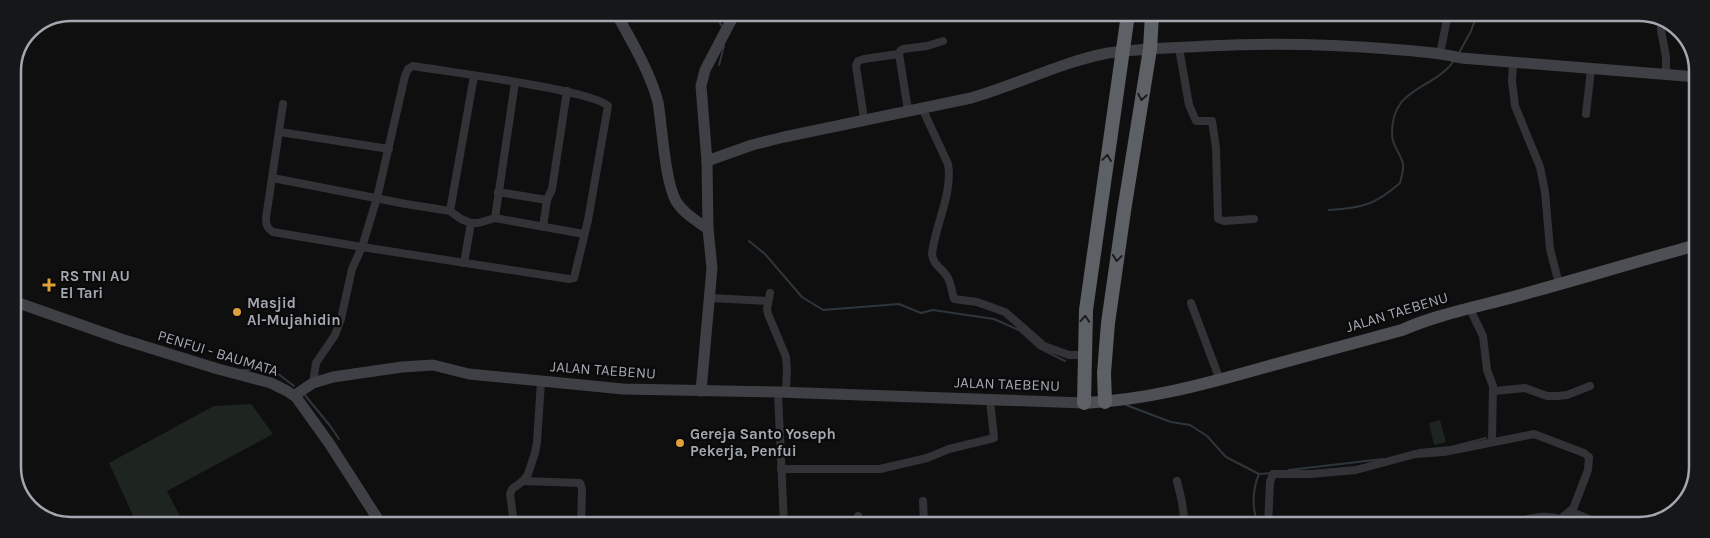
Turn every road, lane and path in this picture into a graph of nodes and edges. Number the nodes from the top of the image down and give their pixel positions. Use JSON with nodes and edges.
{"nodes":[{"id":1,"x":620,"y":21,"type":"edge"},
{"id":2,"x":731,"y":21,"type":"edge"},
{"id":3,"x":1127,"y":21,"type":"edge"},
{"id":4,"x":1152,"y":21,"type":"edge"},
{"id":5,"x":1447,"y":21,"type":"edge"},
{"id":6,"x":1661,"y":26,"type":"edge"},
{"id":7,"x":944,"y":41,"type":"dead end"},
{"id":8,"x":1179,"y":48,"type":"junction"},
{"id":9,"x":1150,"y":49,"type":"junction"},
{"id":10,"x":1123,"y":52,"type":"junction"},
{"id":11,"x":899,"y":54,"type":"junction"},
{"id":12,"x":1443,"y":54,"type":"junction"},
{"id":13,"x":1514,"y":62,"type":"junction"},
{"id":14,"x":1591,"y":69,"type":"junction"},
{"id":15,"x":1666,"y":75,"type":"junction"},
{"id":16,"x":474,"y":76,"type":"junction"},
{"id":17,"x":1689,"y":76,"type":"edge"},
{"id":18,"x":515,"y":83,"type":"junction"},
{"id":19,"x":567,"y":91,"type":"junction"},
{"id":20,"x":283,"y":104,"type":"dead end"},
{"id":21,"x":922,"y":108,"type":"junction"},
{"id":22,"x":908,"y":110,"type":"junction"},
{"id":23,"x":1586,"y":114,"type":"dead end"},
{"id":24,"x":864,"y":120,"type":"junction"},
{"id":25,"x":280,"y":132,"type":"junction"},
{"id":26,"x":389,"y":149,"type":"junction"},
{"id":27,"x":707,"y":161,"type":"junction"},
{"id":28,"x":272,"y":178,"type":"junction"},
{"id":29,"x":498,"y":192,"type":"junction"},
{"id":30,"x":377,"y":198,"type":"junction"},
{"id":31,"x":547,"y":200,"type":"junction"},
{"id":32,"x":450,"y":210,"type":"junction"},
{"id":33,"x":495,"y":218,"type":"junction"},
{"id":34,"x":1254,"y":219,"type":"dead end"},
{"id":35,"x":472,"y":223,"type":"junction"},
{"id":36,"x":543,"y":226,"type":"junction"},
{"id":37,"x":708,"y":229,"type":"junction"},
{"id":38,"x":584,"y":234,"type":"junction"},
{"id":39,"x":362,"y":247,"type":"junction"},
{"id":40,"x":1689,"y":247,"type":"edge"},
{"id":41,"x":464,"y":263,"type":"junction"},
{"id":42,"x":1558,"y":284,"type":"junction"},
{"id":43,"x":709,"y":298,"type":"junction"},
{"id":44,"x":1191,"y":303,"type":"dead end"},
{"id":45,"x":21,"y":304,"type":"edge"},
{"id":46,"x":1470,"y":307,"type":"junction"},
{"id":47,"x":1084,"y":355,"type":"junction"},
{"id":48,"x":1220,"y":380,"type":"junction"},
{"id":49,"x":541,"y":382,"type":"junction"},
{"id":50,"x":313,"y":383,"type":"junction"},
{"id":51,"x":1590,"y":386,"type":"dead end"},
{"id":52,"x":701,"y":391,"type":"junction"},
{"id":53,"x":1494,"y":391,"type":"junction"},
{"id":54,"x":782,"y":392,"type":"junction"},
{"id":55,"x":299,"y":394,"type":"junction"},
{"id":56,"x":990,"y":400,"type":"junction"},
{"id":57,"x":1110,"y":402,"type":"junction"},
{"id":58,"x":1084,"y":403,"type":"junction"},
{"id":59,"x":1492,"y":442,"type":"junction"},
{"id":60,"x":781,"y":469,"type":"junction"},
{"id":61,"x":523,"y":481,"type":"junction"},
{"id":62,"x":1177,"y":482,"type":"dead end"},
{"id":63,"x":923,"y":502,"type":"dead end"},
{"id":64,"x":1570,"y":511,"type":"junction"},
{"id":65,"x":377,"y":517,"type":"edge"},
{"id":66,"x":513,"y":517,"type":"edge"},
{"id":67,"x":581,"y":517,"type":"edge"},
{"id":68,"x":784,"y":517,"type":"edge"},
{"id":69,"x":921,"y":517,"type":"edge"},
{"id":70,"x":1184,"y":517,"type":"edge"},
{"id":71,"x":1268,"y":517,"type":"edge"},
{"id":72,"x":1541,"y":517,"type":"edge"},
{"id":73,"x":1556,"y":517,"type":"edge"},
{"id":74,"x":1565,"y":517,"type":"edge"},
{"id":75,"x":1584,"y":517,"type":"edge"}],
"edges":[{"from":1,"to":37,"type":"street"},
{"from":2,"to":27,"type":"street"},
{"from":3,"to":10,"type":"highway"},
{"from":4,"to":9,"type":"highway"},
{"from":5,"to":12,"type":"street"},
{"from":6,"to":15,"type":"street"},
{"from":7,"to":11,"type":"street"},
{"from":8,"to":9,"type":"street"},
{"from":8,"to":12,"type":"street"},
{"from":8,"to":34,"type":"street"},
{"from":9,"to":10,"type":"street"},
{"from":9,"to":57,"type":"highway","one_way":true},
{"from":10,"to":21,"type":"street"},
{"from":47,"to":10,"type":"highway","one_way":true},
{"from":11,"to":22,"type":"street"},
{"from":11,"to":24,"type":"street"},
{"from":12,"to":13,"type":"street"},
{"from":13,"to":14,"type":"street"},
{"from":13,"to":42,"type":"street"},
{"from":14,"to":15,"type":"street"},
{"from":14,"to":23,"type":"street"},
{"from":15,"to":17,"type":"street"},
{"from":16,"to":18,"type":"street"},
{"from":16,"to":26,"type":"street"},
{"from":16,"to":32,"type":"street"},
{"from":18,"to":19,"type":"street"},
{"from":18,"to":29,"type":"street"},
{"from":19,"to":31,"type":"street"},
{"from":19,"to":38,"type":"street"},
{"from":20,"to":25,"type":"street"},
{"from":21,"to":22,"type":"street"},
{"from":21,"to":47,"type":"street"},
{"from":22,"to":24,"type":"street"},
{"from":24,"to":27,"type":"street"},
{"from":25,"to":26,"type":"street"},
{"from":25,"to":28,"type":"street"},
{"from":26,"to":30,"type":"street"},
{"from":27,"to":37,"type":"street"},
{"from":28,"to":30,"type":"street"},
{"from":28,"to":39,"type":"street"},
{"from":29,"to":31,"type":"street"},
{"from":29,"to":33,"type":"street"},
{"from":30,"to":32,"type":"street"},
{"from":30,"to":39,"type":"street"},
{"from":31,"to":36,"type":"street"},
{"from":32,"to":35,"type":"street"},
{"from":33,"to":35,"type":"street"},
{"from":33,"to":36,"type":"street"},
{"from":35,"to":41,"type":"street"},
{"from":36,"to":38,"type":"street"},
{"from":37,"to":43,"type":"street"},
{"from":38,"to":41,"type":"street"},
{"from":39,"to":41,"type":"street"},
{"from":39,"to":50,"type":"street"},
{"from":40,"to":42,"type":"main road","name":"JALAN TAEBENU"},
{"from":42,"to":46,"type":"main road","name":"JALAN TAEBENU"},
{"from":43,"to":52,"type":"street"},
{"from":43,"to":54,"type":"street"},
{"from":44,"to":48,"type":"street"},
{"from":45,"to":55,"type":"street","name":"PENFUI - BAUMATA"},
{"from":46,"to":48,"type":"main road","name":"JALAN TAEBENU"},
{"from":46,"to":53,"type":"street"},
{"from":47,"to":58,"type":"highway"},
{"from":48,"to":57,"type":"main road","name":"JALAN TAEBENU"},
{"from":49,"to":50,"type":"street","name":"JALAN TAEBENU"},
{"from":49,"to":52,"type":"street","name":"JALAN TAEBENU"},
{"from":49,"to":61,"type":"street"},
{"from":50,"to":55,"type":"street","name":"JALAN TAEBENU"},
{"from":51,"to":53,"type":"street"},
{"from":52,"to":54,"type":"street","name":"JALAN TAEBENU"},
{"from":53,"to":59,"type":"street"},
{"from":54,"to":56,"type":"street","name":"JALAN TAEBENU"},
{"from":54,"to":60,"type":"street"},
{"from":55,"to":65,"type":"street","name":"PENFUI - BAUMATA"},
{"from":56,"to":58,"type":"street","name":"JALAN TAEBENU"},
{"from":56,"to":60,"type":"street"},
{"from":57,"to":58,"type":"main road","name":"JALAN TAEBENU"},
{"from":59,"to":64,"type":"street"},
{"from":59,"to":71,"type":"street"},
{"from":60,"to":68,"type":"street"},
{"from":61,"to":66,"type":"street"},
{"from":61,"to":67,"type":"street"},
{"from":62,"to":70,"type":"street"},
{"from":63,"to":69,"type":"street"},
{"from":64,"to":74,"type":"street"},
{"from":64,"to":75,"type":"street"},
{"from":72,"to":73,"type":"street"}]}
